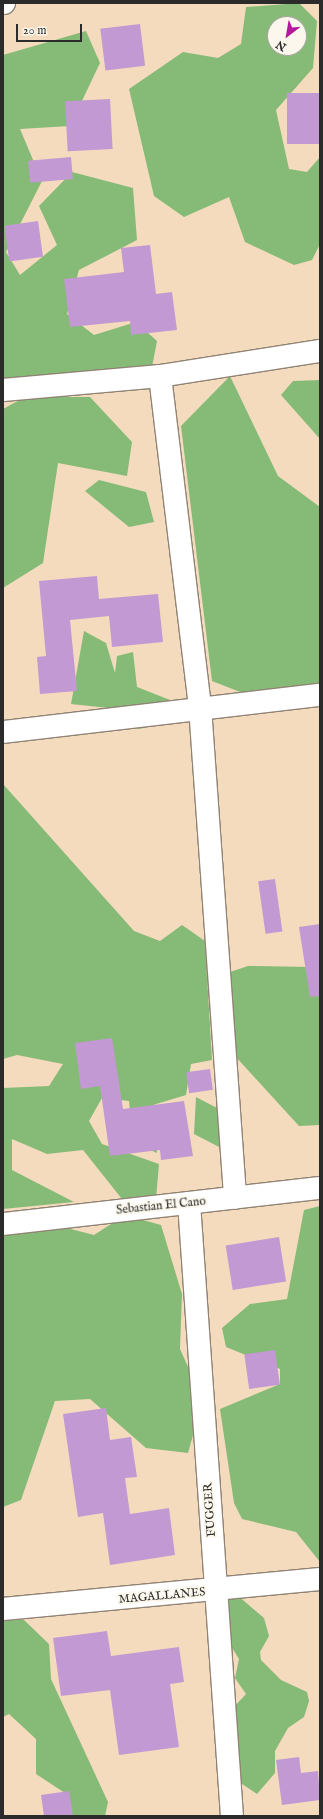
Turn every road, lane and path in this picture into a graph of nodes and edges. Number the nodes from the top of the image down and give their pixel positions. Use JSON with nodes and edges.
{"nodes":[{"id":1,"x":320,"y":351,"type":"edge"},
{"id":2,"x":160,"y":376,"type":"junction"},
{"id":3,"x":3,"y":390,"type":"edge"},
{"id":4,"x":320,"y":695,"type":"edge"},
{"id":5,"x":200,"y":706,"type":"junction"},
{"id":6,"x":3,"y":732,"type":"edge"},
{"id":7,"x":320,"y":1188,"type":"edge"},
{"id":8,"x":235,"y":1198,"type":"junction"},
{"id":9,"x":189,"y":1203,"type":"junction"},
{"id":10,"x":3,"y":1224,"type":"edge"},
{"id":11,"x":320,"y":1580,"type":"edge"},
{"id":12,"x":215,"y":1592,"type":"junction"},
{"id":13,"x":3,"y":1609,"type":"edge"},
{"id":14,"x":232,"y":1816,"type":"edge"}],
"edges":[{"from":1,"to":2,"type":"street"},
{"from":2,"to":3,"type":"street"},
{"from":2,"to":5,"type":"street"},
{"from":4,"to":5,"type":"street"},
{"from":5,"to":6,"type":"street"},
{"from":5,"to":8,"type":"street"},
{"from":7,"to":8,"type":"street","name":"Sebastian El Cano"},
{"from":8,"to":9,"type":"street","name":"Sebastian El Cano"},
{"from":9,"to":10,"type":"street","name":"Sebastian El Cano"},
{"from":9,"to":12,"type":"street","name":"FUGGER"},
{"from":11,"to":12,"type":"street","name":"MAGALLANES"},
{"from":12,"to":13,"type":"street","name":"MAGALLANES"},
{"from":12,"to":14,"type":"street","name":"FUGGER"}]}
